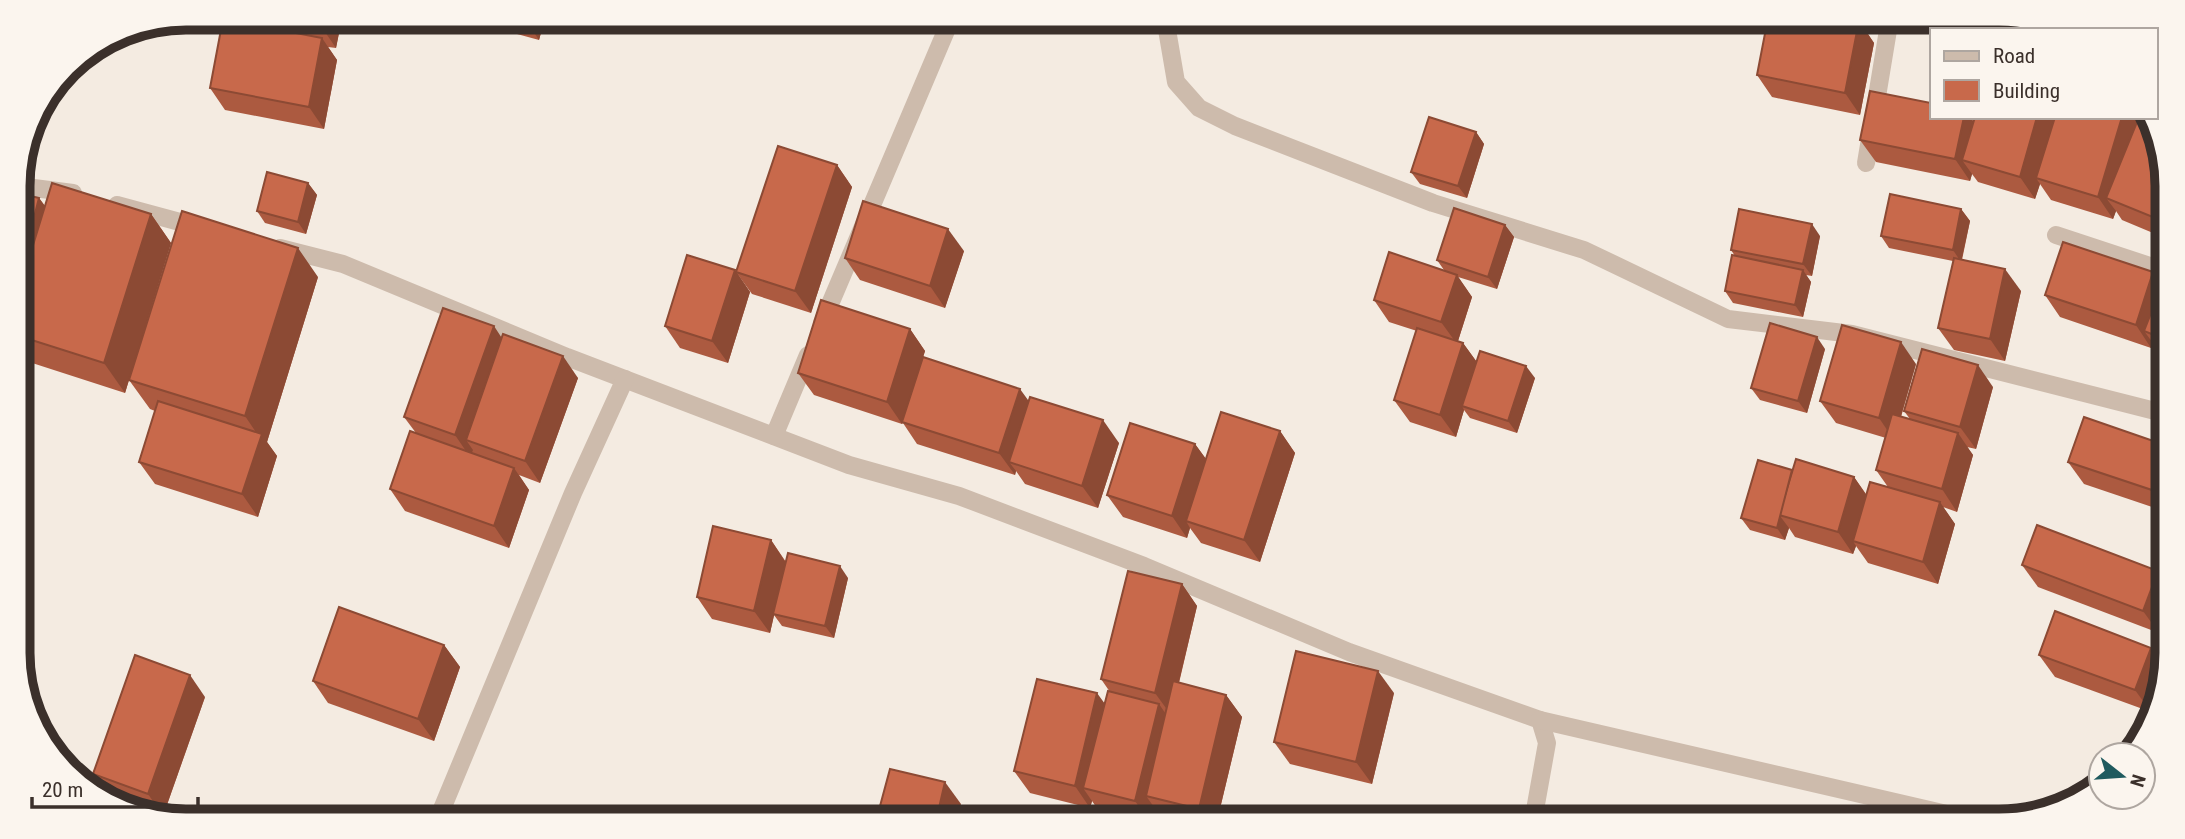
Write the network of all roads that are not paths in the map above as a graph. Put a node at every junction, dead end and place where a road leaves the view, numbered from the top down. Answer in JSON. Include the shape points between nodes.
{"nodes":[{"id":1,"x":946,"y":30,"type":"edge"},
{"id":2,"x":1167,"y":30,"type":"edge"},
{"id":3,"x":1887,"y":30,"type":"edge"},
{"id":4,"x":1866,"y":163,"type":"edge"},
{"id":5,"x":30,"y":187,"type":"edge"},
{"id":6,"x":215,"y":231,"type":"edge"},
{"id":7,"x":2056,"y":235,"type":"dead end"},
{"id":8,"x":266,"y":244,"type":"edge"},
{"id":9,"x":2155,"y":268,"type":"edge"},
{"id":10,"x":625,"y":379,"type":"junction"},
{"id":11,"x":2155,"y":411,"type":"edge"},
{"id":12,"x":774,"y":436,"type":"junction"},
{"id":13,"x":1540,"y":720,"type":"junction"},
{"id":14,"x":442,"y":809,"type":"edge"},
{"id":15,"x":1535,"y":809,"type":"edge"},
{"id":16,"x":1925,"y":809,"type":"edge"}],
"edges":[{"from":1,"to":12,"type":"street"},
{"from":2,"to":11,"type":"street","via":[[1176,82],[1199,108],[1235,127],[1433,203],[1584,250],[1728,319],[1852,334]]},
{"from":3,"to":4,"type":"street"},
{"from":5,"to":6,"type":"street","via":[[68,191]]},
{"from":7,"to":9,"type":"street"},
{"from":8,"to":10,"type":"street","via":[[342,264]]},
{"from":10,"to":12,"type":"street"},
{"from":10,"to":14,"type":"street"},
{"from":12,"to":13,"type":"street","via":[[849,465],[959,496],[1144,566],[1349,652]]},
{"from":13,"to":15,"type":"street","via":[[1548,743]]},
{"from":13,"to":16,"type":"street"}]}
